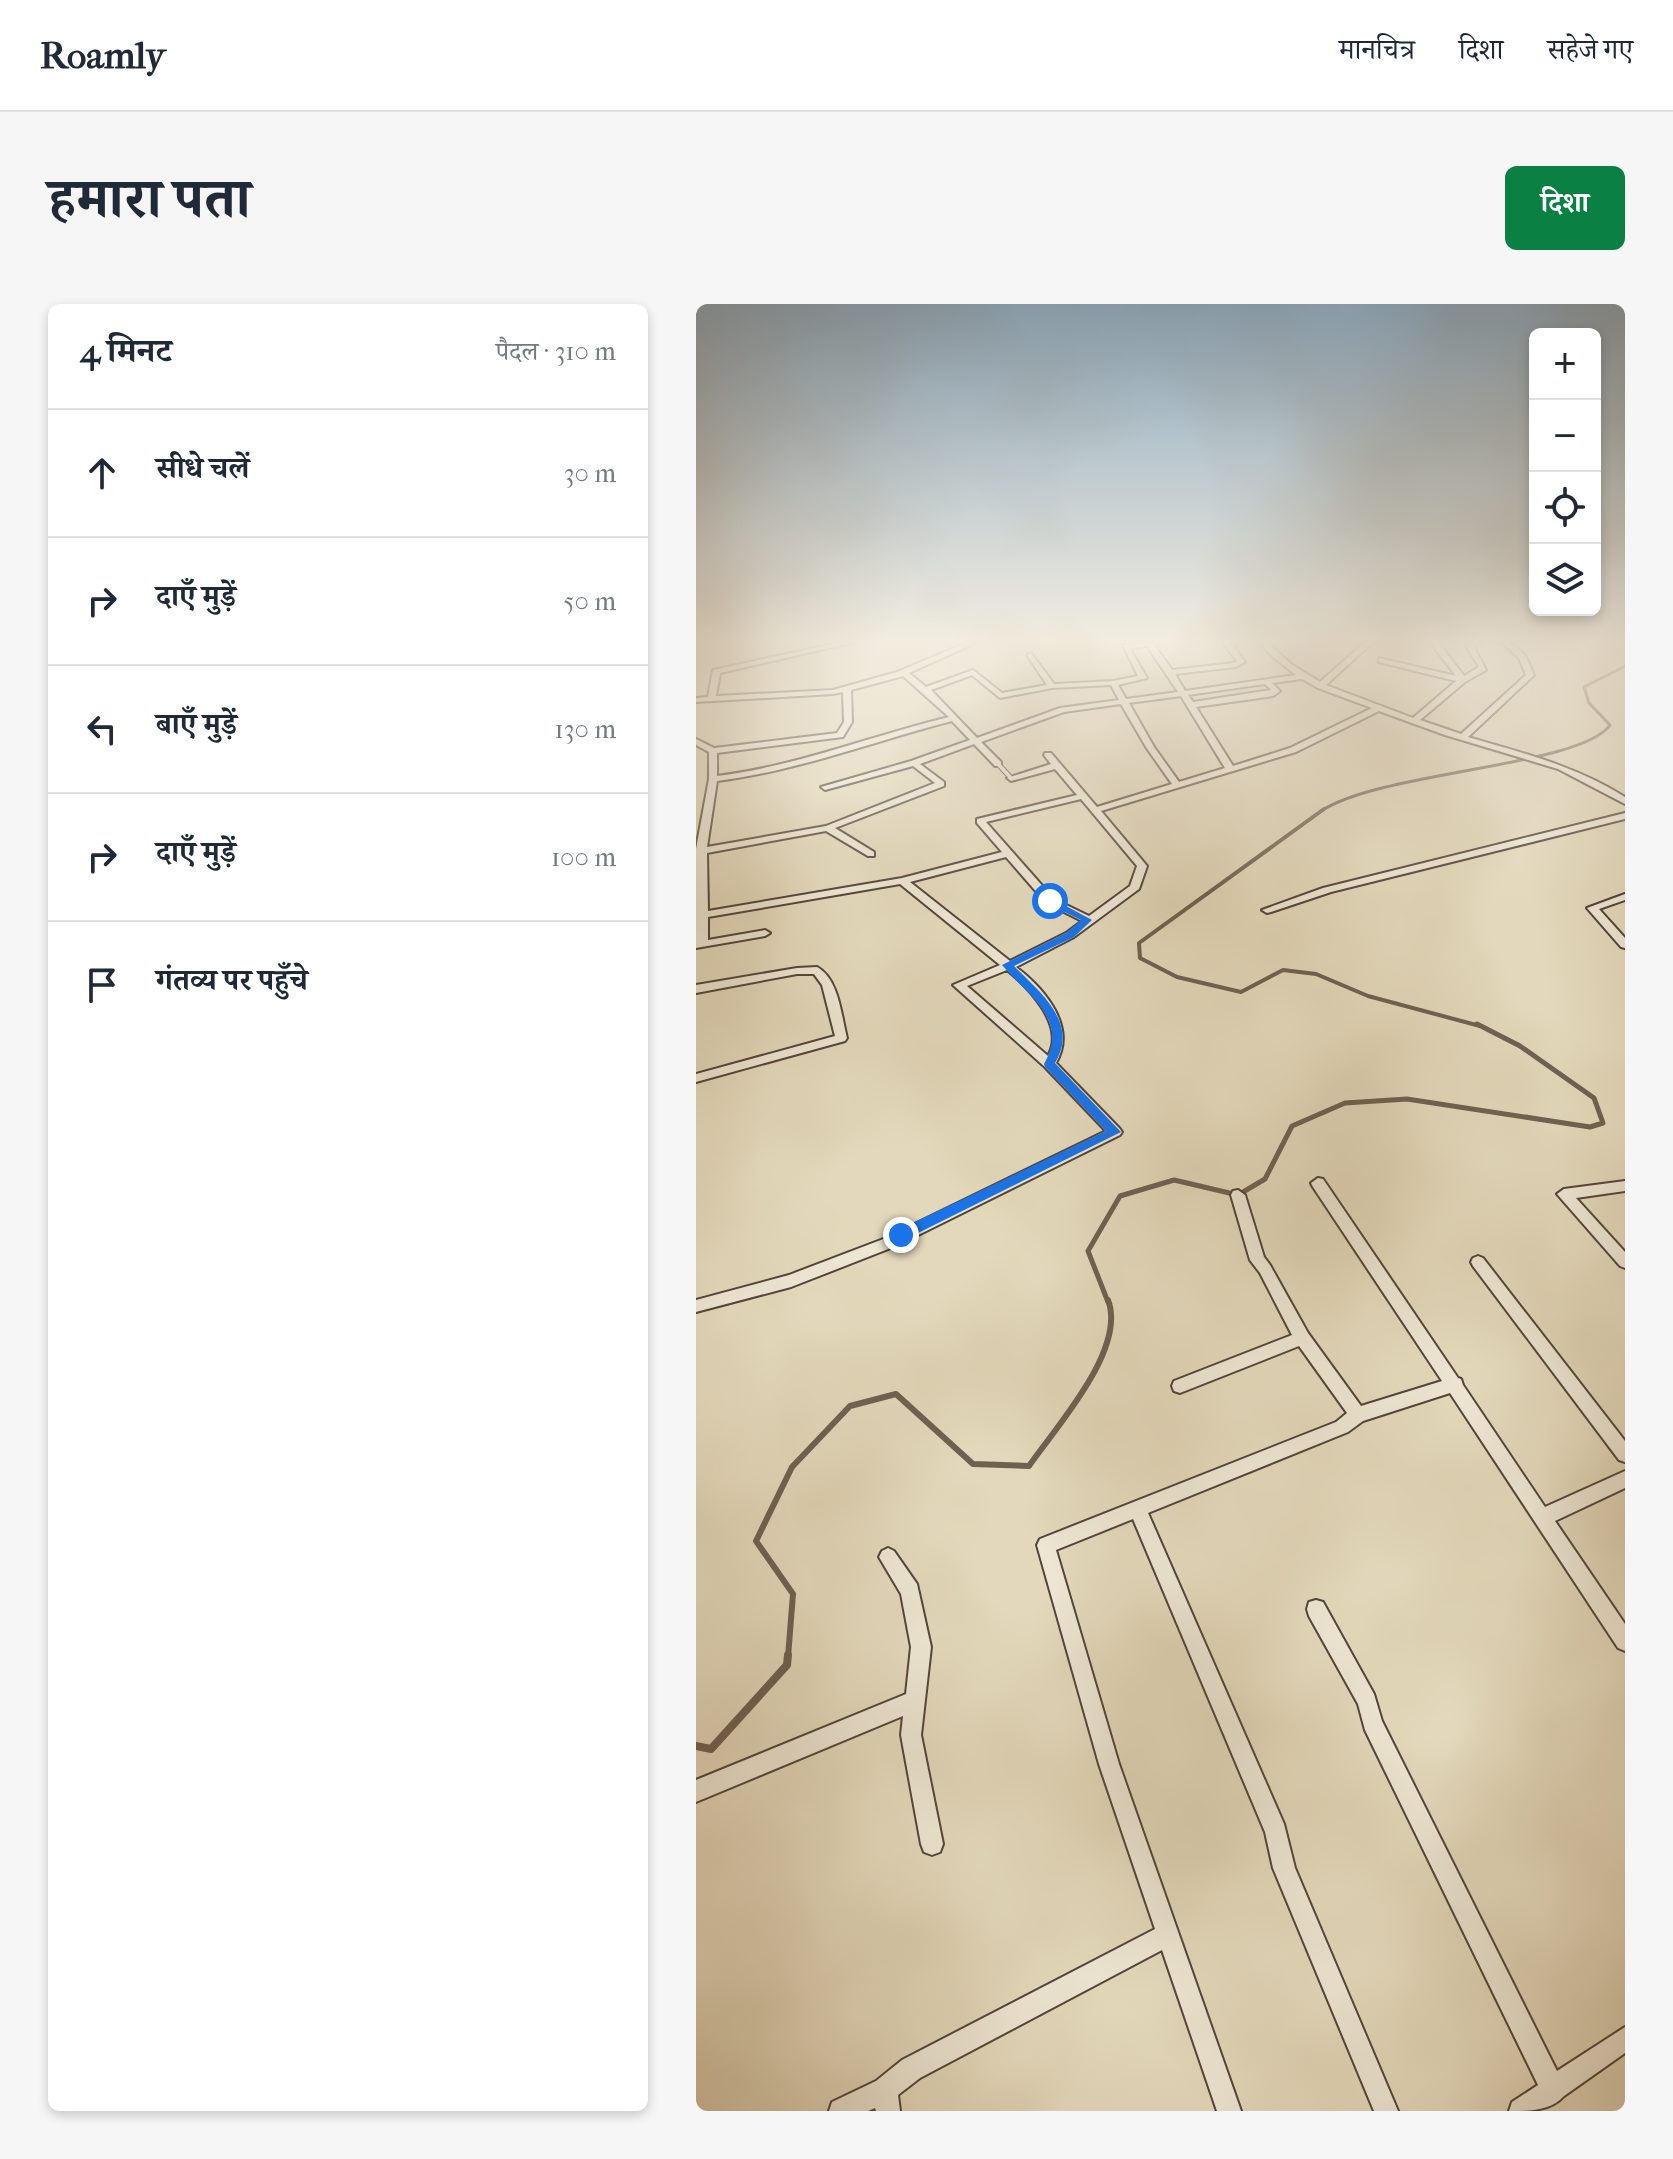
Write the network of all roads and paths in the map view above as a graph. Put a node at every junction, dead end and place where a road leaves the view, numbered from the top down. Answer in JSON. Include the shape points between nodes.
{"nodes":[{"id":1,"x":845,"y":726,"type":"edge"},
{"id":2,"x":917,"y":726,"type":"edge"},
{"id":3,"x":961,"y":726,"type":"edge"},
{"id":4,"x":1016,"y":726,"type":"edge"},
{"id":5,"x":1139,"y":726,"type":"edge"},
{"id":6,"x":1204,"y":726,"type":"edge"},
{"id":7,"x":1341,"y":726,"type":"edge"},
{"id":8,"x":1430,"y":726,"type":"edge"},
{"id":9,"x":1475,"y":726,"type":"edge"},
{"id":10,"x":840,"y":735,"type":"junction"},
{"id":11,"x":1463,"y":737,"type":"junction"},
{"id":12,"x":973,"y":741,"type":"junction"},
{"id":13,"x":696,"y":742,"type":"edge"},
{"id":14,"x":852,"y":747,"type":"junction"},
{"id":15,"x":713,"y":751,"type":"junction"},
{"id":16,"x":1048,"y":755,"type":"dead end"},
{"id":17,"x":914,"y":763,"type":"junction"},
{"id":18,"x":998,"y":764,"type":"joint"},
{"id":19,"x":1055,"y":766,"type":"junction"},
{"id":20,"x":1231,"y":770,"type":"junction"},
{"id":21,"x":1011,"y":778,"type":"joint"},
{"id":22,"x":713,"y":779,"type":"junction"},
{"id":23,"x":1178,"y":786,"type":"junction"},
{"id":24,"x":825,"y":787,"type":"dead end"},
{"id":25,"x":1080,"y":797,"type":"junction"},
{"id":26,"x":1625,"y":801,"type":"edge"},
{"id":27,"x":1096,"y":810,"type":"junction"},
{"id":28,"x":1625,"y":816,"type":"edge"},
{"id":29,"x":828,"y":828,"type":"junction"},
{"id":30,"x":699,"y":851,"type":"edge"},
{"id":31,"x":871,"y":854,"type":"dead end"},
{"id":32,"x":1006,"y":854,"type":"junction"},
{"id":33,"x":902,"y":881,"type":"junction"},
{"id":34,"x":1625,"y":897,"type":"edge"},
{"id":35,"x":1267,"y":910,"type":"dead end"},
{"id":36,"x":702,"y":915,"type":"junction"},
{"id":37,"x":1088,"y":920,"type":"junction"},
{"id":38,"x":765,"y":933,"type":"dead end"},
{"id":39,"x":700,"y":944,"type":"edge"},
{"id":40,"x":1625,"y":945,"type":"edge"},
{"id":41,"x":1007,"y":965,"type":"junction"},
{"id":42,"x":696,"y":989,"type":"edge"},
{"id":43,"x":1049,"y":1064,"type":"junction"},
{"id":44,"x":696,"y":1078,"type":"edge"},
{"id":45,"x":1318,"y":1183,"type":"dead end"},
{"id":46,"x":1625,"y":1186,"type":"edge"},
{"id":47,"x":1238,"y":1195,"type":"dead end"},
{"id":48,"x":1478,"y":1262,"type":"dead end"},
{"id":49,"x":1625,"y":1262,"type":"edge"},
{"id":50,"x":696,"y":1306,"type":"edge"},
{"id":51,"x":1302,"y":1338,"type":"junction"},
{"id":52,"x":1455,"y":1384,"type":"junction"},
{"id":53,"x":1180,"y":1386,"type":"dead end"},
{"id":54,"x":1358,"y":1415,"type":"junction"},
{"id":55,"x":1625,"y":1454,"type":"edge"},
{"id":56,"x":1625,"y":1479,"type":"edge"},
{"id":57,"x":1137,"y":1508,"type":"junction"},
{"id":58,"x":1543,"y":1517,"type":"junction"},
{"id":59,"x":888,"y":1557,"type":"dead end"},
{"id":60,"x":1316,"y":1609,"type":"dead end"},
{"id":61,"x":1625,"y":1641,"type":"edge"},
{"id":62,"x":914,"y":1701,"type":"junction"},
{"id":63,"x":696,"y":1791,"type":"edge"},
{"id":64,"x":932,"y":1844,"type":"dead end"},
{"id":65,"x":1169,"y":1934,"type":"junction"},
{"id":66,"x":1625,"y":2039,"type":"edge"},
{"id":67,"x":1554,"y":2091,"type":"junction"},
{"id":68,"x":886,"y":2100,"type":"edge"},
{"id":69,"x":841,"y":2111,"type":"edge"},
{"id":70,"x":1229,"y":2111,"type":"edge"},
{"id":71,"x":1386,"y":2111,"type":"edge"},
{"id":72,"x":1521,"y":2111,"type":"edge"}],
"edges":[{"from":1,"to":10,"type":"street"},
{"from":2,"to":14,"type":"street"},
{"from":3,"to":12,"type":"street"},
{"from":4,"to":12,"type":"street"},
{"from":5,"to":23,"type":"street"},
{"from":6,"to":20,"type":"street"},
{"from":7,"to":20,"type":"street","via":[[1293,750]]},
{"from":8,"to":11,"type":"street"},
{"from":9,"to":11,"type":"street"},
{"from":10,"to":14,"type":"street"},
{"from":10,"to":15,"type":"street"},
{"from":11,"to":26,"type":"street","via":[[1582,774]]},
{"from":12,"to":17,"type":"street"},
{"from":12,"to":18,"type":"street"},
{"from":13,"to":15,"type":"street"},
{"from":14,"to":22,"type":"street","via":[[803,763]]},
{"from":15,"to":22,"type":"street"},
{"from":16,"to":19,"type":"street"},
{"from":17,"to":24,"type":"street"},
{"from":17,"to":29,"type":"street","via":[[941,784]]},
{"from":18,"to":21,"type":"lane"},
{"from":19,"to":21,"type":"street"},
{"from":19,"to":25,"type":"street"},
{"from":20,"to":23,"type":"street"},
{"from":22,"to":30,"type":"street"},
{"from":23,"to":27,"type":"street"},
{"from":25,"to":27,"type":"street"},
{"from":25,"to":32,"type":"street","via":[[980,821]]},
{"from":27,"to":37,"type":"street","via":[[1142,866],[1135,887]]},
{"from":28,"to":35,"type":"street","via":[[1327,890]]},
{"from":29,"to":30,"type":"street"},
{"from":29,"to":31,"type":"street"},
{"from":30,"to":36,"type":"street"},
{"from":32,"to":33,"type":"street"},
{"from":32,"to":37,"type":"street","via":[[1050,901]]},
{"from":33,"to":36,"type":"street"},
{"from":33,"to":41,"type":"street"},
{"from":34,"to":40,"type":"street","via":[[1592,908]]},
{"from":36,"to":39,"type":"street"},
{"from":37,"to":41,"type":"street","via":[[1070,935]]},
{"from":38,"to":39,"type":"street"},
{"from":41,"to":43,"type":"street","via":[[1048,1007],[1058,1032],[1057,1051]]},
{"from":41,"to":43,"type":"street","via":[[959,985]]},
{"from":42,"to":44,"type":"street","via":[[817,970],[828,985],[841,1038]]},
{"from":43,"to":50,"type":"street","via":[[1115,1132],[891,1242],[791,1281]]},
{"from":45,"to":52,"type":"street"},
{"from":46,"to":49,"type":"street","via":[[1564,1194]]},
{"from":47,"to":51,"type":"street","via":[[1257,1260]]},
{"from":48,"to":55,"type":"street"},
{"from":51,"to":53,"type":"street"},
{"from":51,"to":54,"type":"street"},
{"from":52,"to":54,"type":"street"},
{"from":52,"to":58,"type":"street"},
{"from":54,"to":57,"type":"street","via":[[1342,1427]]},
{"from":56,"to":58,"type":"street"},
{"from":57,"to":65,"type":"street","via":[[1046,1545],[1109,1764]]},
{"from":57,"to":71,"type":"street","via":[[1276,1832],[1284,1868]]},
{"from":58,"to":61,"type":"street"},
{"from":59,"to":62,"type":"street","via":[[910,1591],[921,1647]]},
{"from":60,"to":67,"type":"street","via":[[1367,1701],[1372,1723]]},
{"from":62,"to":63,"type":"street"},
{"from":62,"to":64,"type":"street","via":[[911,1735]]},
{"from":65,"to":68,"type":"street","via":[[911,2069]]},
{"from":65,"to":70,"type":"street"},
{"from":66,"to":67,"type":"street"},
{"from":67,"to":72,"type":"street"},
{"from":68,"to":69,"type":"street"}]}
